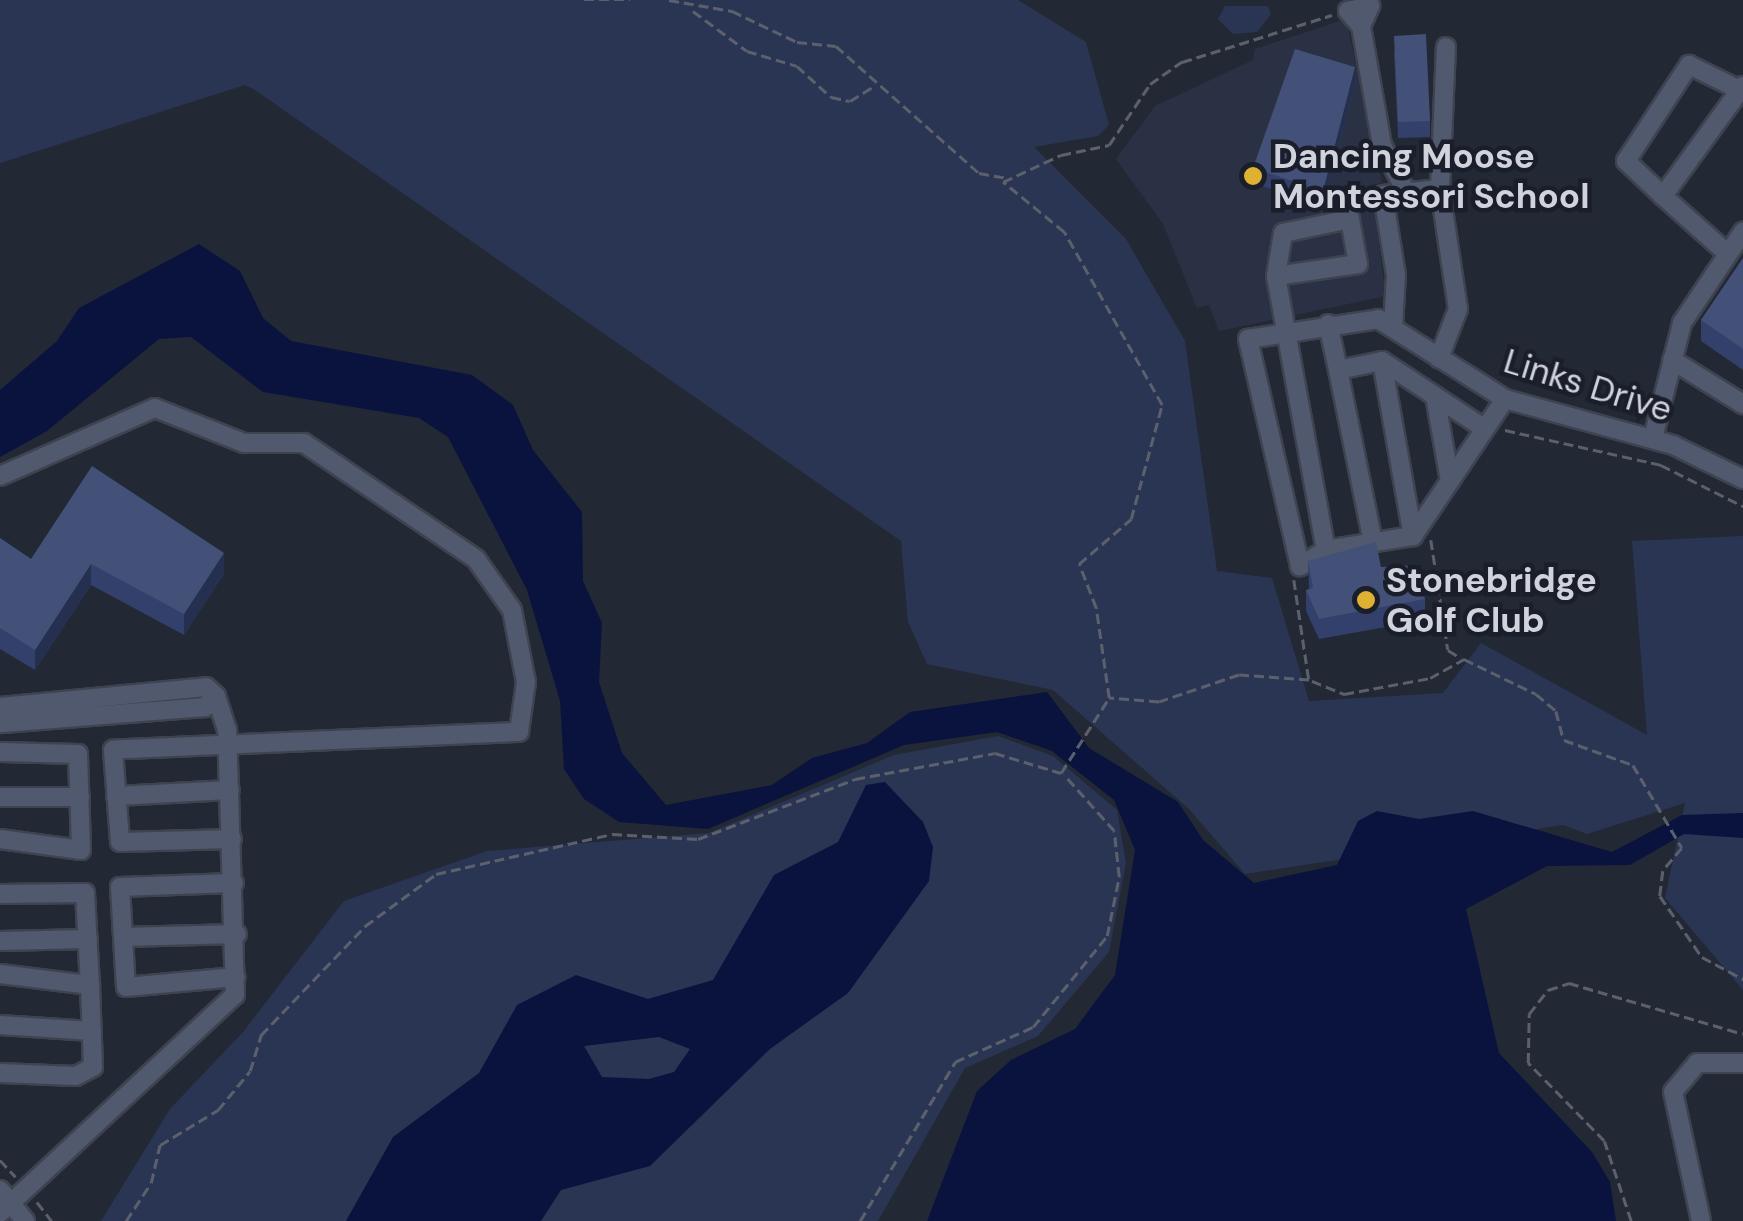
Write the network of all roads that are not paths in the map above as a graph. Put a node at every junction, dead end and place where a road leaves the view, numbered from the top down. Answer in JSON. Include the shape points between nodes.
{"nodes":[{"id":1,"x":1370,"y":6,"type":"dead end"},
{"id":2,"x":1446,"y":47,"type":"dead end"},
{"id":3,"x":1738,"y":86,"type":"edge"},
{"id":4,"x":1440,"y":189,"type":"junction"},
{"id":5,"x":1406,"y":192,"type":"junction"},
{"id":6,"x":1663,"y":196,"type":"junction"},
{"id":7,"x":1743,"y":232,"type":"edge"},
{"id":8,"x":1728,"y":254,"type":"junction"},
{"id":9,"x":1276,"y":276,"type":"junction"},
{"id":10,"x":1328,"y":324,"type":"junction"},
{"id":11,"x":1392,"y":327,"type":"junction"},
{"id":12,"x":1289,"y":332,"type":"junction"},
{"id":13,"x":1439,"y":358,"type":"junction"},
{"id":14,"x":1672,"y":360,"type":"junction"},
{"id":15,"x":1382,"y":361,"type":"junction"},
{"id":16,"x":1338,"y":370,"type":"junction"},
{"id":17,"x":1435,"y":396,"type":"junction"},
{"id":18,"x":1505,"y":400,"type":"junction"},
{"id":19,"x":1743,"y":404,"type":"edge"},
{"id":20,"x":1490,"y":436,"type":"junction"},
{"id":21,"x":1652,"y":438,"type":"junction"},
{"id":22,"x":0,"y":476,"type":"edge"},
{"id":23,"x":1743,"y":479,"type":"edge"},
{"id":24,"x":1450,"y":481,"type":"junction"},
{"id":25,"x":1413,"y":536,"type":"junction"},
{"id":26,"x":1373,"y":542,"type":"junction"},
{"id":27,"x":1326,"y":550,"type":"junction"},
{"id":28,"x":216,"y":696,"type":"junction"},
{"id":29,"x":0,"y":707,"type":"edge"},
{"id":30,"x":0,"y":722,"type":"edge"},
{"id":31,"x":228,"y":747,"type":"junction"},
{"id":32,"x":0,"y":752,"type":"edge"},
{"id":33,"x":230,"y":790,"type":"junction"},
{"id":34,"x":80,"y":796,"type":"junction"},
{"id":35,"x":116,"y":796,"type":"junction"},
{"id":36,"x":0,"y":797,"type":"edge"},
{"id":37,"x":0,"y":839,"type":"edge"},
{"id":38,"x":232,"y":839,"type":"junction"},
{"id":39,"x":234,"y":883,"type":"junction"},
{"id":40,"x":0,"y":894,"type":"edge"},
{"id":41,"x":236,"y":934,"type":"junction"},
{"id":42,"x":123,"y":937,"type":"junction"},
{"id":43,"x":0,"y":940,"type":"edge"},
{"id":44,"x":88,"y":940,"type":"junction"},
{"id":45,"x":0,"y":974,"type":"edge"},
{"id":46,"x":236,"y":977,"type":"junction"},
{"id":47,"x":90,"y":985,"type":"junction"},
{"id":48,"x":0,"y":1025,"type":"edge"},
{"id":49,"x":92,"y":1031,"type":"junction"},
{"id":50,"x":1743,"y":1063,"type":"edge"},
{"id":51,"x":0,"y":1074,"type":"edge"},
{"id":52,"x":3,"y":1202,"type":"edge"},
{"id":53,"x":26,"y":1221,"type":"edge"},
{"id":54,"x":1701,"y":1221,"type":"edge"}],
"edges":[{"from":1,"to":5,"type":"street","via":[[1354,19],[1384,158]]},
{"from":2,"to":4,"type":"street"},
{"from":3,"to":6,"type":"street"},
{"from":3,"to":6,"type":"street","via":[[1689,65],[1626,161]]},
{"from":4,"to":5,"type":"street"},
{"from":4,"to":13,"type":"street","via":[[1458,309]]},
{"from":5,"to":11,"type":"street","via":[[1383,194],[1396,275]]},
{"from":6,"to":8,"type":"street"},
{"from":7,"to":8,"type":"street"},
{"from":8,"to":14,"type":"street","via":[[1682,324]]},
{"from":9,"to":9,"type":"street","via":[[1358,264],[1350,219],[1283,233]]},
{"from":9,"to":12,"type":"street"},
{"from":10,"to":11,"type":"street","name":"Links Drive","via":[[1370,318]]},
{"from":10,"to":12,"type":"street","name":"Links Drive"},
{"from":10,"to":16,"type":"street"},
{"from":11,"to":13,"type":"street","name":"Links Drive"},
{"from":12,"to":27,"type":"street"},
{"from":12,"to":27,"type":"street","name":"Links Drive","via":[[1248,339],[1300,566]]},
{"from":13,"to":18,"type":"street","name":"Links Drive"},
{"from":14,"to":19,"type":"street"},
{"from":14,"to":21,"type":"street"},
{"from":15,"to":16,"type":"street"},
{"from":15,"to":17,"type":"street"},
{"from":15,"to":25,"type":"street"},
{"from":16,"to":26,"type":"street"},
{"from":17,"to":20,"type":"street"},
{"from":17,"to":24,"type":"street"},
{"from":18,"to":20,"type":"street"},
{"from":18,"to":21,"type":"street","name":"Links Drive"},
{"from":20,"to":24,"type":"street"},
{"from":21,"to":23,"type":"street","name":"Links Drive"},
{"from":22,"to":31,"type":"street","via":[[155,408],[244,443],[304,442],[476,559],[512,610],[526,682],[520,732]]},
{"from":24,"to":25,"type":"street"},
{"from":25,"to":26,"type":"street"},
{"from":26,"to":27,"type":"street"},
{"from":28,"to":29,"type":"street","via":[[206,687]]},
{"from":28,"to":30,"type":"street","via":[[204,708]]},
{"from":28,"to":31,"type":"street"},
{"from":31,"to":33,"type":"street"},
{"from":31,"to":35,"type":"street","via":[[113,750]]},
{"from":32,"to":34,"type":"street","via":[[78,754]]},
{"from":33,"to":35,"type":"street"},
{"from":33,"to":38,"type":"street"},
{"from":34,"to":36,"type":"street"},
{"from":34,"to":37,"type":"street","via":[[82,850]]},
{"from":35,"to":38,"type":"street","via":[[120,842]]},
{"from":38,"to":39,"type":"street"},
{"from":39,"to":41,"type":"street"},
{"from":39,"to":42,"type":"street","via":[[120,886]]},
{"from":40,"to":44,"type":"street","via":[[86,892]]},
{"from":41,"to":42,"type":"street"},
{"from":41,"to":46,"type":"street"},
{"from":42,"to":46,"type":"street","via":[[126,987]]},
{"from":43,"to":44,"type":"street"},
{"from":44,"to":47,"type":"street"},
{"from":45,"to":47,"type":"street"},
{"from":46,"to":52,"type":"street","via":[[235,995],[185,1047]]},
{"from":47,"to":49,"type":"street"},
{"from":48,"to":49,"type":"street"},
{"from":49,"to":51,"type":"street","via":[[94,1068],[76,1076]]},
{"from":50,"to":54,"type":"street","via":[[1697,1063],[1673,1092]]},
{"from":52,"to":53,"type":"street"}]}
